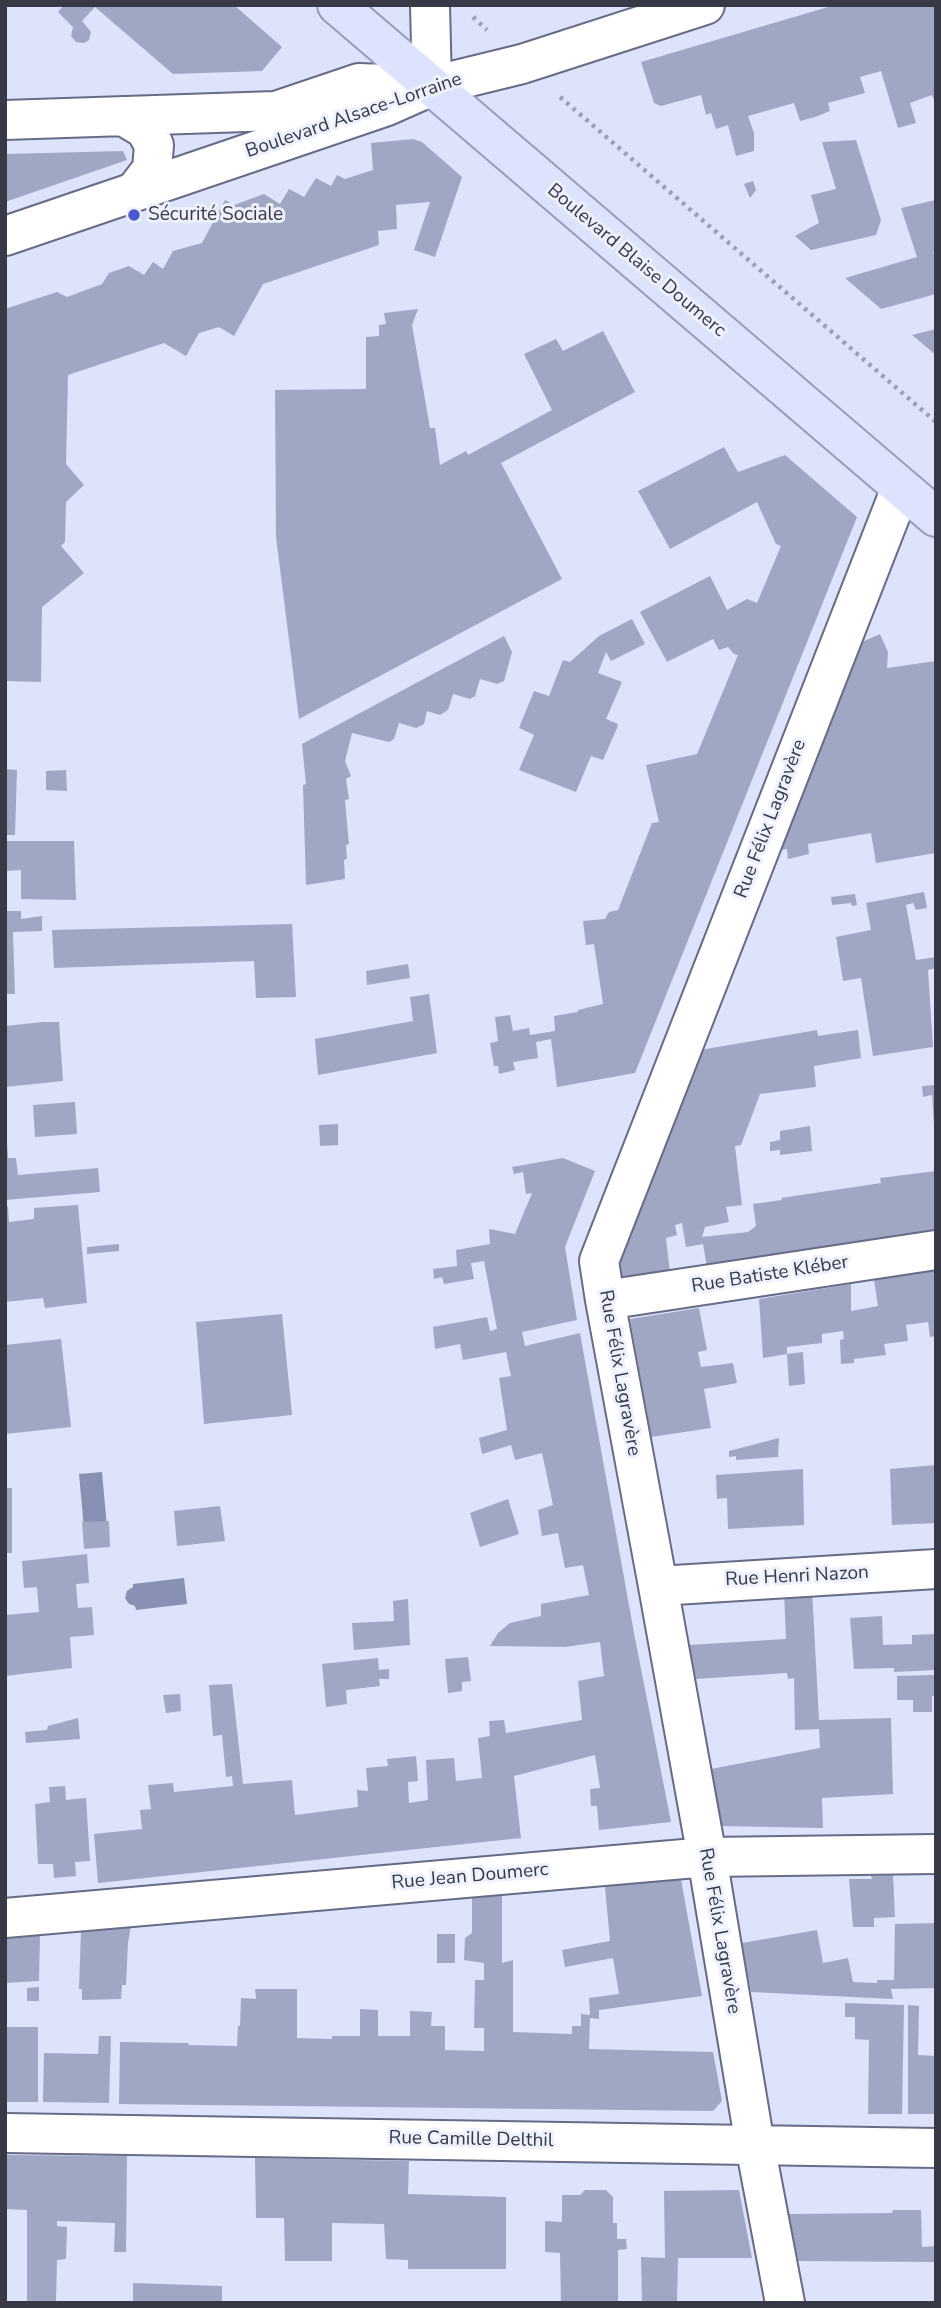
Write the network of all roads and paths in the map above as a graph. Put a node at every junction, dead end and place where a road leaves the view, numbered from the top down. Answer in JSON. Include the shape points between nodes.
{"nodes":[{"id":1,"x":430,"y":5,"type":"edge"},
{"id":2,"x":705,"y":5,"type":"edge"},
{"id":3,"x":349,"y":16,"type":"edge"},
{"id":4,"x":522,"y":64,"type":"junction"},
{"id":5,"x":359,"y":83,"type":"junction"},
{"id":6,"x":432,"y":86,"type":"junction"},
{"id":7,"x":123,"y":116,"type":"junction"},
{"id":8,"x":5,"y":120,"type":"edge"},
{"id":9,"x":135,"y":191,"type":"junction"},
{"id":10,"x":5,"y":236,"type":"edge"},
{"id":11,"x":936,"y":422,"type":"edge"},
{"id":12,"x":901,"y":488,"type":"junction"},
{"id":13,"x":936,"y":517,"type":"edge"},
{"id":14,"x":936,"y":1250,"type":"edge"},
{"id":15,"x":604,"y":1300,"type":"junction"},
{"id":16,"x":936,"y":1569,"type":"edge"},
{"id":17,"x":658,"y":1586,"type":"junction"},
{"id":18,"x":936,"y":1854,"type":"edge"},
{"id":19,"x":706,"y":1857,"type":"junction"},
{"id":20,"x":5,"y":1918,"type":"edge"},
{"id":21,"x":5,"y":2133,"type":"edge"},
{"id":22,"x":755,"y":2145,"type":"junction"},
{"id":23,"x":936,"y":2148,"type":"edge"},
{"id":24,"x":785,"y":2303,"type":"edge"}],
"edges":[{"from":1,"to":6,"type":"street"},
{"from":2,"to":4,"type":"street","name":"Boulevard Alsace-Lorraine"},
{"from":3,"to":5,"type":"street"},
{"from":3,"to":6,"type":"main road","name":"Boulevard Blaise Doumerc"},
{"from":4,"to":6,"type":"street","name":"Boulevard Alsace-Lorraine"},
{"from":4,"to":11,"type":"path"},
{"from":5,"to":6,"type":"street"},
{"from":5,"to":7,"type":"street","via":[[276,111]]},
{"from":6,"to":9,"type":"street","name":"Boulevard Alsace-Lorraine","via":[[387,106]]},
{"from":6,"to":12,"type":"main road","name":"Boulevard Blaise Doumerc"},
{"from":7,"to":8,"type":"street"},
{"from":7,"to":9,"type":"street","via":[[145,129],[154,145],[152,169]]},
{"from":9,"to":10,"type":"street","name":"Boulevard Alsace-Lorraine"},
{"from":12,"to":13,"type":"main road","name":"Boulevard Blaise Doumerc"},
{"from":12,"to":15,"type":"street","name":"Rue Félix Lagravère","via":[[599,1261]]},
{"from":14,"to":15,"type":"street","name":"Rue Batiste Kléber"},
{"from":15,"to":17,"type":"street","name":"Rue Félix Lagravère"},
{"from":16,"to":17,"type":"street","name":"Rue Henri Nazon"},
{"from":17,"to":19,"type":"street","name":"Rue Félix Lagravère"},
{"from":18,"to":19,"type":"street","name":"Rue Jean Doumerc"},
{"from":19,"to":20,"type":"street","name":"Rue Jean Doumerc"},
{"from":19,"to":22,"type":"street","name":"Rue Félix Lagravère"},
{"from":21,"to":22,"type":"street","name":"Rue Camille Delthil"},
{"from":22,"to":23,"type":"street","name":"Rue Camille Delthil"},
{"from":22,"to":24,"type":"street","name":"Rue Félix Lagravère"}]}
